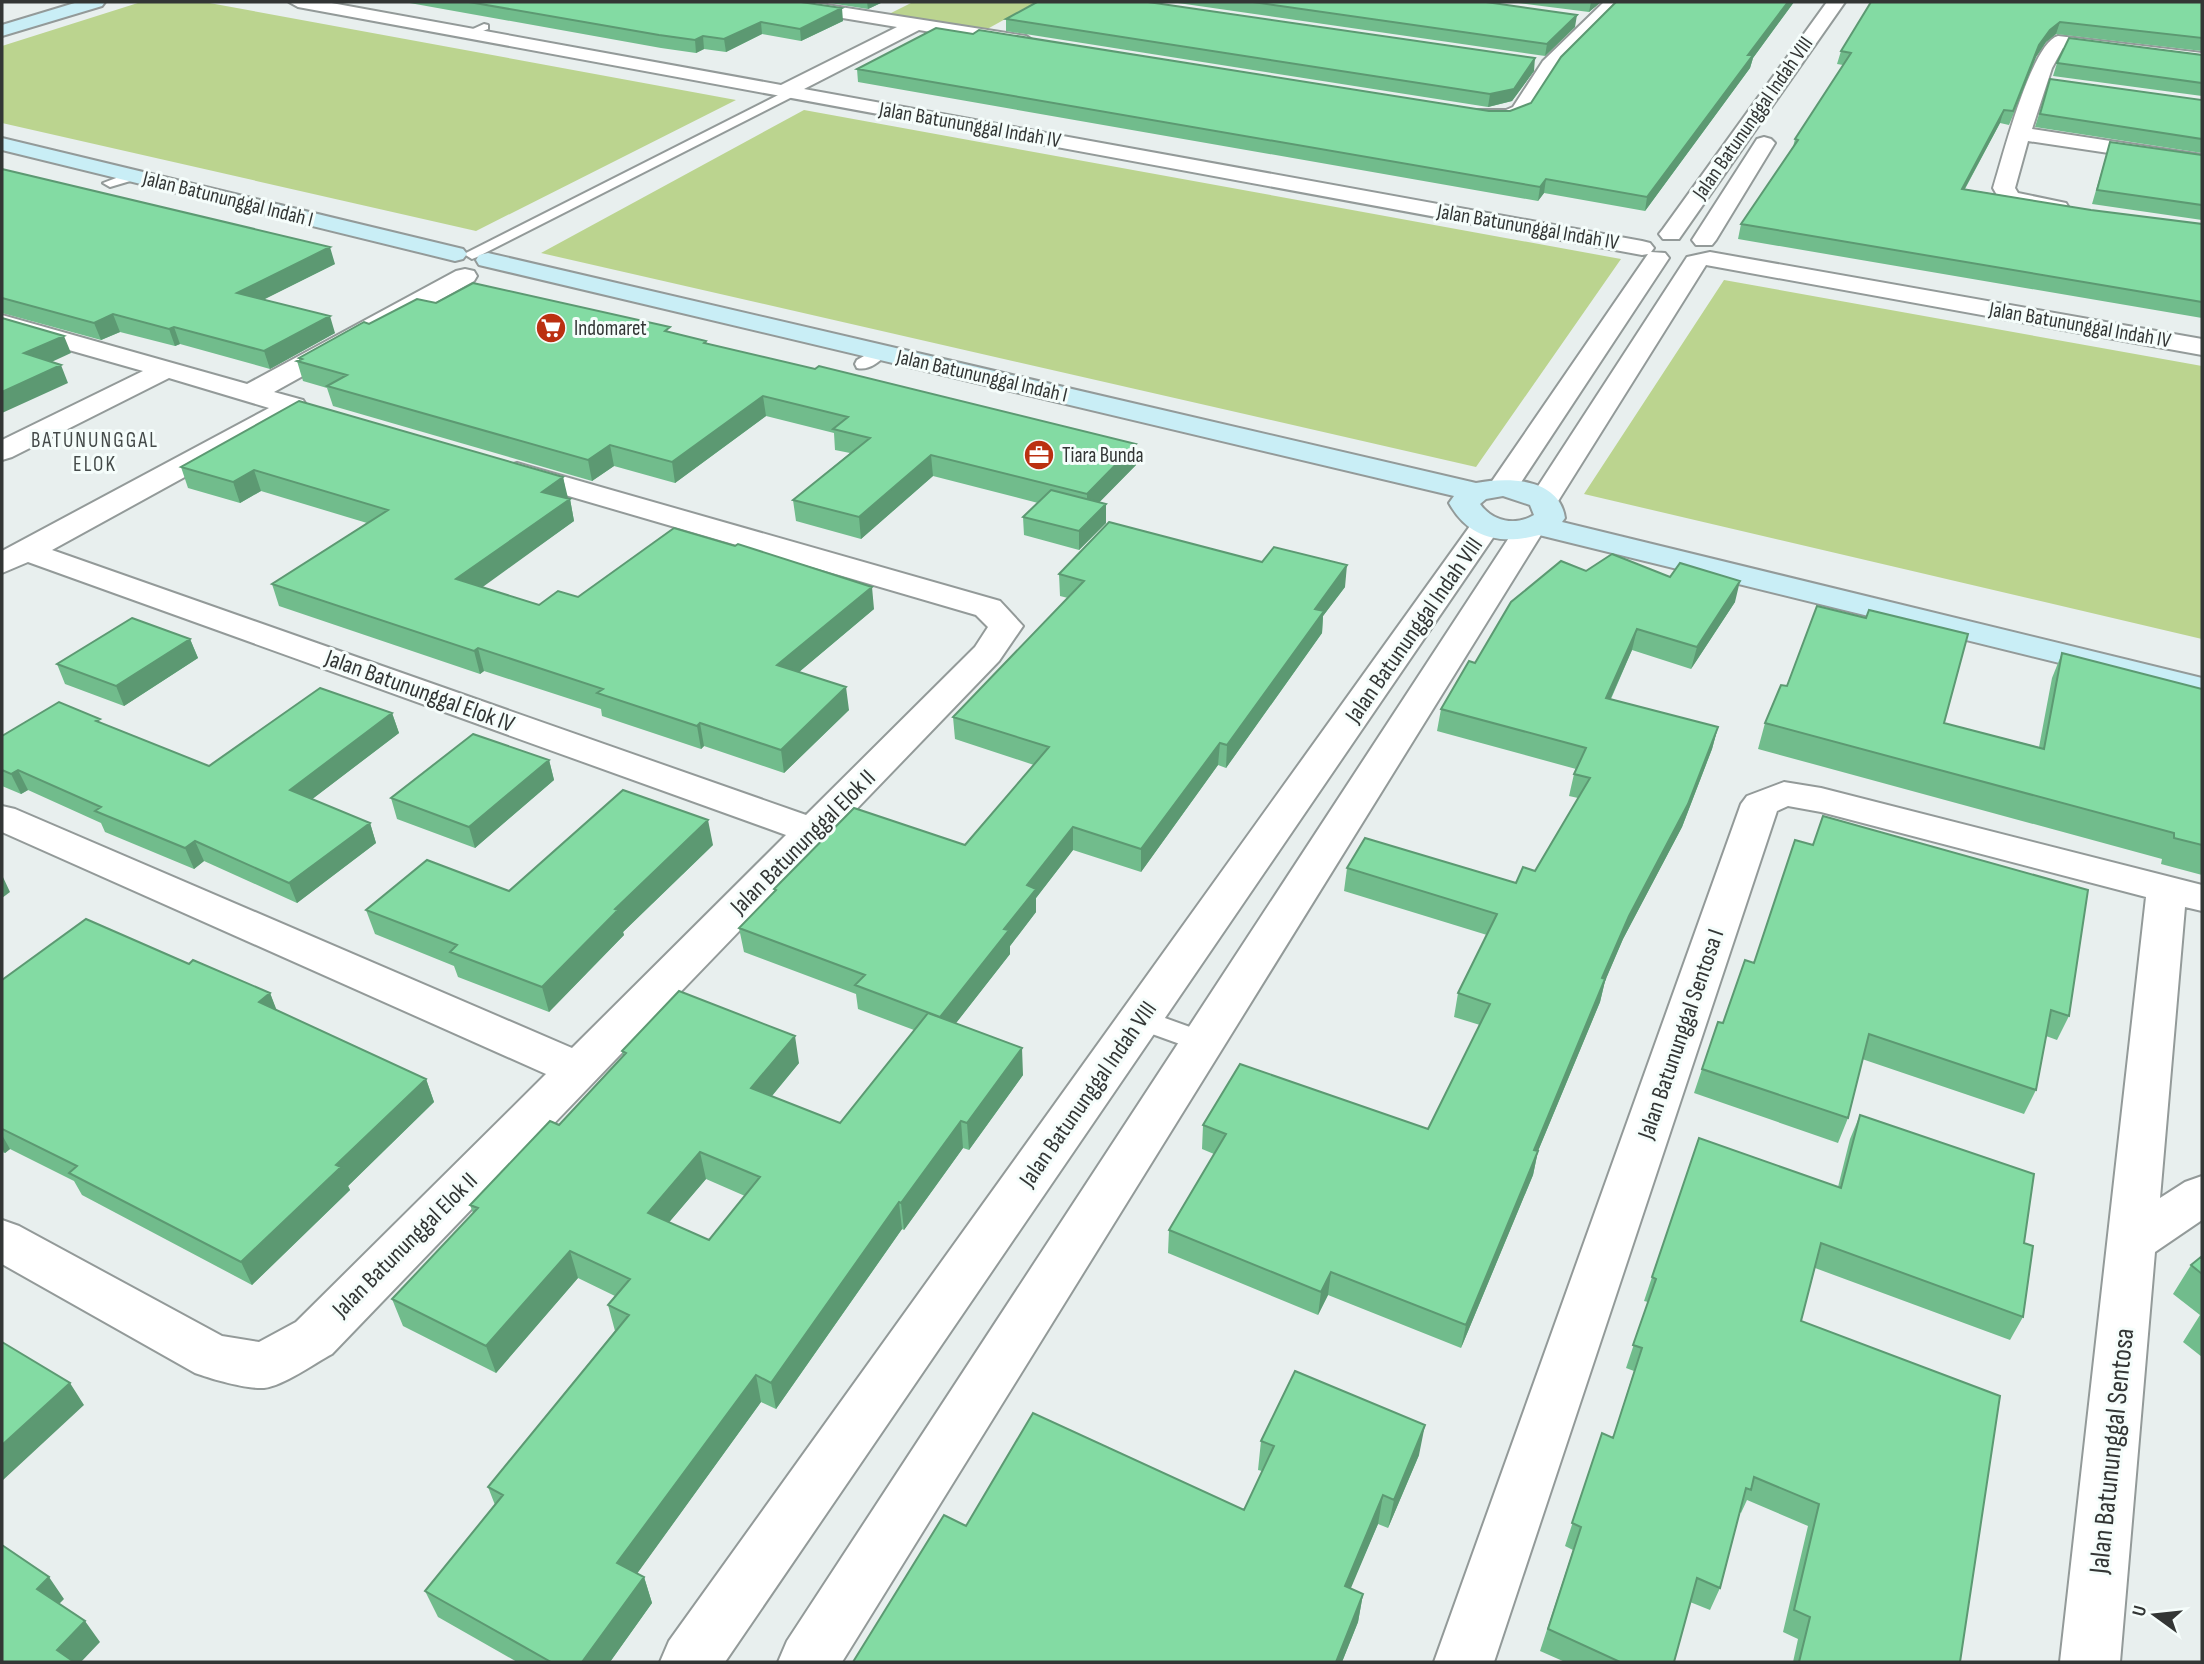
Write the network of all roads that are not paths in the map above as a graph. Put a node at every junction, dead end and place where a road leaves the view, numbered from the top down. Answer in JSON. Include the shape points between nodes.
{"nodes":[{"id":1,"x":63,"y":2,"type":"edge"},
{"id":2,"x":96,"y":2,"type":"edge"},
{"id":3,"x":298,"y":2,"type":"edge"},
{"id":4,"x":340,"y":2,"type":"edge"},
{"id":5,"x":776,"y":2,"type":"edge"},
{"id":6,"x":911,"y":2,"type":"edge"},
{"id":7,"x":1614,"y":2,"type":"edge"},
{"id":8,"x":1836,"y":2,"type":"edge"},
{"id":9,"x":1859,"y":2,"type":"edge"},
{"id":10,"x":1566,"y":17,"type":"edge"},
{"id":11,"x":878,"y":18,"type":"junction"},
{"id":12,"x":2,"y":20,"type":"edge"},
{"id":13,"x":1594,"y":20,"type":"junction"},
{"id":14,"x":1005,"y":21,"type":"edge"},
{"id":15,"x":926,"y":26,"type":"junction"},
{"id":16,"x":477,"y":30,"type":"junction"},
{"id":17,"x":2,"y":31,"type":"edge"},
{"id":18,"x":981,"y":34,"type":"junction"},
{"id":19,"x":1050,"y":45,"type":"edge"},
{"id":20,"x":2202,"y":59,"type":"edge"},
{"id":21,"x":1785,"y":72,"type":"junction"},
{"id":22,"x":1808,"y":75,"type":"junction"},
{"id":23,"x":800,"y":89,"type":"junction"},
{"id":24,"x":1793,"y":98,"type":"dead end"},
{"id":25,"x":1461,"y":111,"type":"edge"},
{"id":26,"x":1778,"y":122,"type":"dead end"},
{"id":27,"x":2022,"y":134,"type":"junction"},
{"id":28,"x":2,"y":144,"type":"edge"},
{"id":29,"x":2,"y":157,"type":"edge"},
{"id":30,"x":2202,"y":161,"type":"edge"},
{"id":31,"x":132,"y":176,"type":"junction"},
{"id":32,"x":110,"y":183,"type":"junction"},
{"id":33,"x":2079,"y":211,"type":"edge"},
{"id":34,"x":1656,"y":244,"type":"junction"},
{"id":35,"x":1706,"y":253,"type":"junction"},
{"id":36,"x":460,"y":264,"type":"junction"},
{"id":37,"x":2,"y":323,"type":"edge"},
{"id":38,"x":2202,"y":334,"type":"edge"},
{"id":39,"x":2202,"y":347,"type":"edge"},
{"id":40,"x":167,"y":369,"type":"junction"},
{"id":41,"x":216,"y":384,"type":"junction"},
{"id":42,"x":249,"y":394,"type":"junction"},
{"id":43,"x":293,"y":406,"type":"junction"},
{"id":44,"x":333,"y":418,"type":"edge"},
{"id":45,"x":2,"y":451,"type":"edge"},
{"id":46,"x":481,"y":461,"type":"edge"},
{"id":47,"x":1512,"y":509,"type":"junction"},
{"id":48,"x":14,"y":558,"type":"edge"},
{"id":49,"x":2202,"y":661,"type":"edge"},
{"id":50,"x":2202,"y":688,"type":"edge"},
{"id":51,"x":2,"y":818,"type":"edge"},
{"id":52,"x":814,"y":831,"type":"junction"},
{"id":53,"x":2185,"y":893,"type":"edge"},
{"id":54,"x":1140,"y":1019,"type":"junction"},
{"id":55,"x":1202,"y":1042,"type":"junction"},
{"id":56,"x":578,"y":1069,"type":"junction"},
{"id":57,"x":2202,"y":1195,"type":"edge"},
{"id":58,"x":2,"y":1240,"type":"edge"},
{"id":59,"x":2134,"y":1241,"type":"junction"},
{"id":60,"x":690,"y":1662,"type":"edge"},
{"id":61,"x":808,"y":1662,"type":"edge"},
{"id":62,"x":1464,"y":1662,"type":"edge"},
{"id":63,"x":2090,"y":1662,"type":"edge"}],
"edges":[{"from":1,"to":12,"type":"street"},
{"from":2,"to":17,"type":"street"},
{"from":3,"to":16,"type":"street","name":"Jalan Batununggal Indah IV"},
{"from":4,"to":16,"type":"street","name":"Jalan Batununggal Indah IV"},
{"from":5,"to":11,"type":"street"},
{"from":6,"to":11,"type":"street"},
{"from":7,"to":13,"type":"street"},
{"from":8,"to":21,"type":"street","name":"Jalan Batununggal Indah VIII"},
{"from":9,"to":22,"type":"street","name":"Jalan Batununggal Indah VIII"},
{"from":10,"to":13,"type":"street"},
{"from":11,"to":15,"type":"street"},
{"from":13,"to":25,"type":"street","via":[[1543,64],[1520,111],[1508,116]]},
{"from":14,"to":18,"type":"street"},
{"from":15,"to":18,"type":"street"},
{"from":15,"to":23,"type":"street"},
{"from":16,"to":23,"type":"street","name":"Jalan Batununggal Indah IV"},
{"from":18,"to":19,"type":"street"},
{"from":20,"to":27,"type":"street","via":[[2058,42]]},
{"from":21,"to":22,"type":"street"},
{"from":21,"to":34,"type":"street","name":"Jalan Batununggal Indah VIII"},
{"from":22,"to":24,"type":"street","name":"Jalan Batununggal Indah VIII"},
{"from":23,"to":34,"type":"street","name":"Jalan Batununggal Indah IV"},
{"from":23,"to":36,"type":"lane"},
{"from":26,"to":35,"type":"street","name":"Jalan Batununggal Indah VIII"},
{"from":27,"to":30,"type":"street"},
{"from":27,"to":33,"type":"street","via":[[2004,188],[2008,197]]},
{"from":28,"to":31,"type":"street","name":"Jalan Batununggal Indah I"},
{"from":29,"to":32,"type":"street","name":"Jalan Batununggal Indah I"},
{"from":31,"to":32,"type":"lane"},
{"from":31,"to":36,"type":"street","name":"Jalan Batununggal Indah I"},
{"from":32,"to":36,"type":"street","name":"Jalan Batununggal Indah I"},
{"from":34,"to":35,"type":"street","name":"Jalan Batununggal Indah IV"},
{"from":34,"to":47,"type":"street","name":"Jalan Batununggal Indah VIII"},
{"from":35,"to":38,"type":"street","name":"Jalan Batununggal Indah IV"},
{"from":35,"to":39,"type":"street","name":"Jalan Batununggal Indah IV"},
{"from":35,"to":47,"type":"street","name":"Jalan Batununggal Indah VIII"},
{"from":36,"to":41,"type":"street"},
{"from":36,"to":42,"type":"street"},
{"from":36,"to":47,"type":"street","name":"Jalan Batununggal Indah I"},
{"from":37,"to":40,"type":"street"},
{"from":40,"to":41,"type":"street"},
{"from":40,"to":45,"type":"street"},
{"from":41,"to":42,"type":"street"},
{"from":42,"to":43,"type":"street"},
{"from":43,"to":44,"type":"street"},
{"from":43,"to":48,"type":"street"},
{"from":46,"to":52,"type":"street","name":"Jalan Batununggal Elok II","via":[[988,608],[1006,626],[987,654]]},
{"from":47,"to":49,"type":"street"},
{"from":47,"to":50,"type":"street"},
{"from":47,"to":54,"type":"street","name":"Jalan Batununggal Indah VIII"},
{"from":47,"to":55,"type":"street","name":"Jalan Batununggal Indah VIII"},
{"from":48,"to":52,"type":"street","name":"Jalan Batununggal Elok IV"},
{"from":51,"to":56,"type":"street"},
{"from":52,"to":56,"type":"street","name":"Jalan Batununggal Elok II"},
{"from":53,"to":59,"type":"street","name":"Jalan Batununggal Sentosa"},
{"from":53,"to":62,"type":"street","name":"Jalan Batununggal Sentosa I","via":[[1821,800],[1784,794],[1760,804]]},
{"from":54,"to":55,"type":"lane"},
{"from":54,"to":60,"type":"street","name":"Jalan Batununggal Indah VIII"},
{"from":55,"to":61,"type":"street","name":"Jalan Batununggal Indah VIII"},
{"from":56,"to":58,"type":"street","name":"Jalan Batununggal Elok II","via":[[314,1338],[264,1364],[214,1357]]},
{"from":57,"to":59,"type":"street"},
{"from":59,"to":63,"type":"street","name":"Jalan Batununggal Sentosa"}]}
